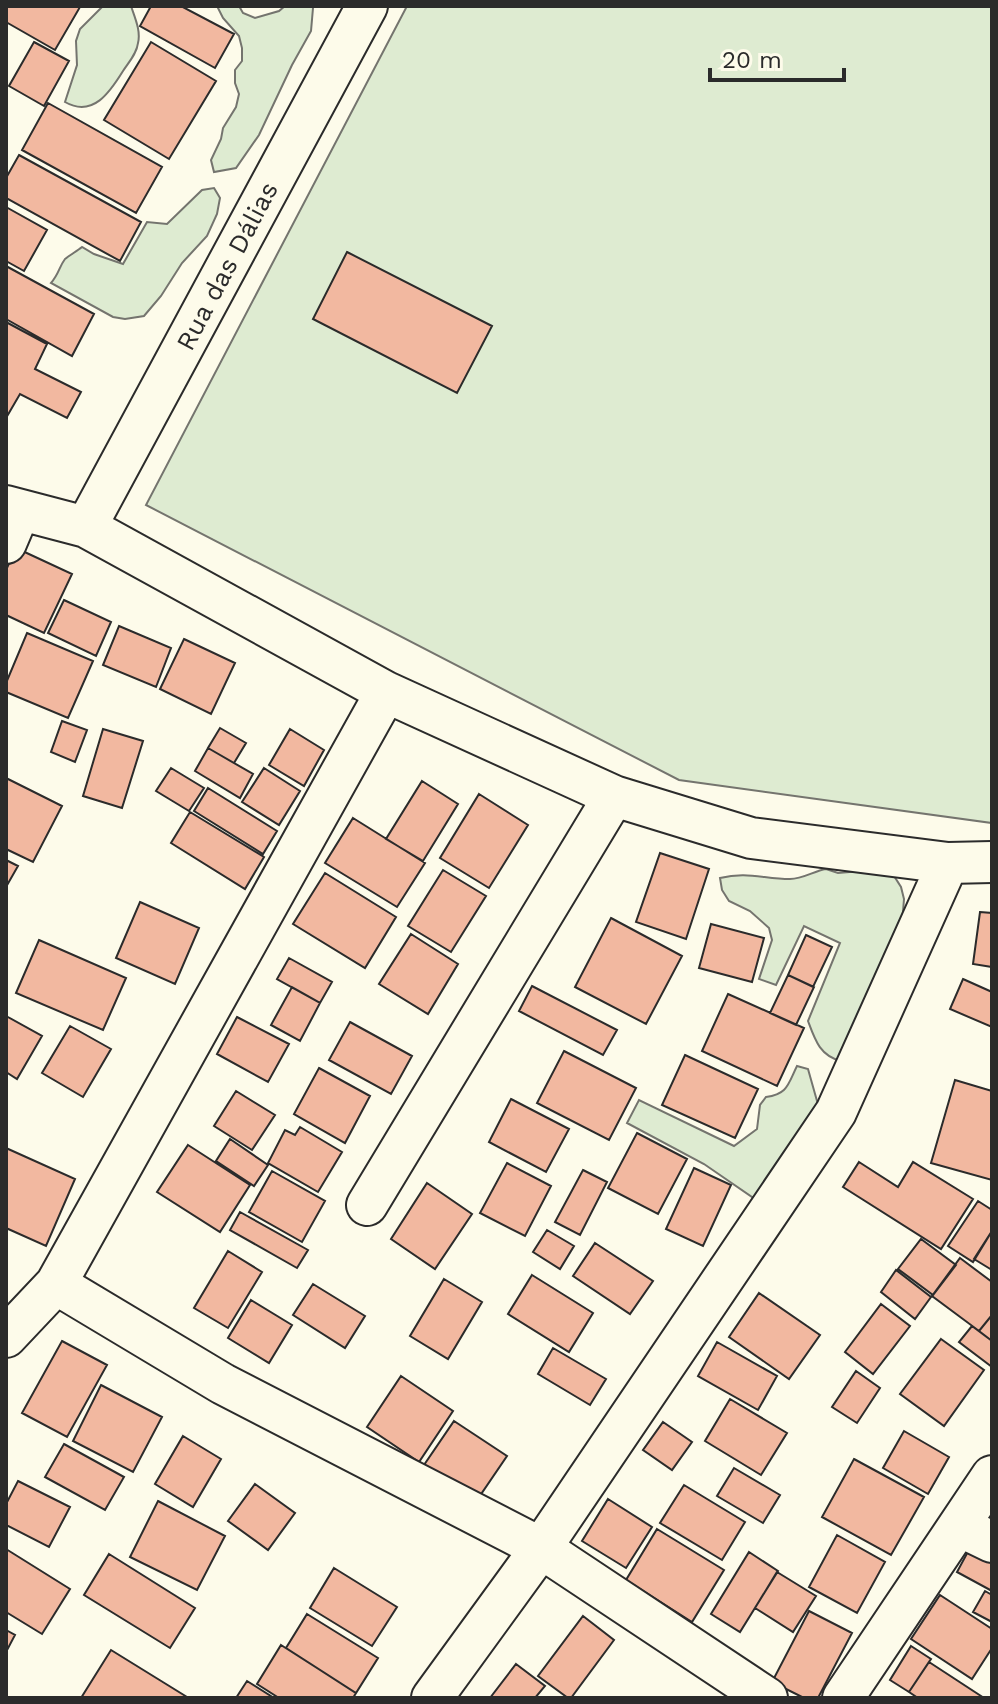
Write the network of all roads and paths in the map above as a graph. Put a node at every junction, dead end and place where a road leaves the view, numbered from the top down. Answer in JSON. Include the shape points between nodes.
{"nodes":[{"id":1,"x":367,"y":6,"type":"edge"},
{"id":2,"x":11,"y":519,"type":"edge"},
{"id":3,"x":86,"y":527,"type":"junction"},
{"id":4,"x":386,"y":692,"type":"junction"},
{"id":5,"x":614,"y":796,"type":"junction"},
{"id":6,"x":992,"y":862,"type":"edge"},
{"id":7,"x":948,"y":863,"type":"junction"},
{"id":8,"x":367,"y":1205,"type":"dead end"},
{"id":9,"x":56,"y":1284,"type":"junction"},
{"id":10,"x":6,"y":1337,"type":"edge"},
{"id":11,"x":992,"y":1476,"type":"edge"},
{"id":12,"x":976,"y":1534,"type":"edge"},
{"id":13,"x":541,"y":1548,"type":"junction"},
{"id":14,"x":432,"y":1698,"type":"edge"},
{"id":15,"x":767,"y":1698,"type":"edge"},
{"id":16,"x":843,"y":1698,"type":"edge"}],
"edges":[{"from":1,"to":3,"type":"street","name":"Rua das Dálias"},
{"from":2,"to":3,"type":"street"},
{"from":3,"to":4,"type":"street"},
{"from":4,"to":5,"type":"street"},
{"from":4,"to":9,"type":"street"},
{"from":5,"to":7,"type":"street","via":[[751,838]]},
{"from":5,"to":8,"type":"street"},
{"from":6,"to":7,"type":"street"},
{"from":7,"to":13,"type":"street","via":[[836,1112]]},
{"from":9,"to":10,"type":"street"},
{"from":9,"to":13,"type":"street","via":[[223,1384]]},
{"from":11,"to":12,"type":"street"},
{"from":12,"to":16,"type":"street"},
{"from":13,"to":14,"type":"street"},
{"from":13,"to":15,"type":"street"}]}
